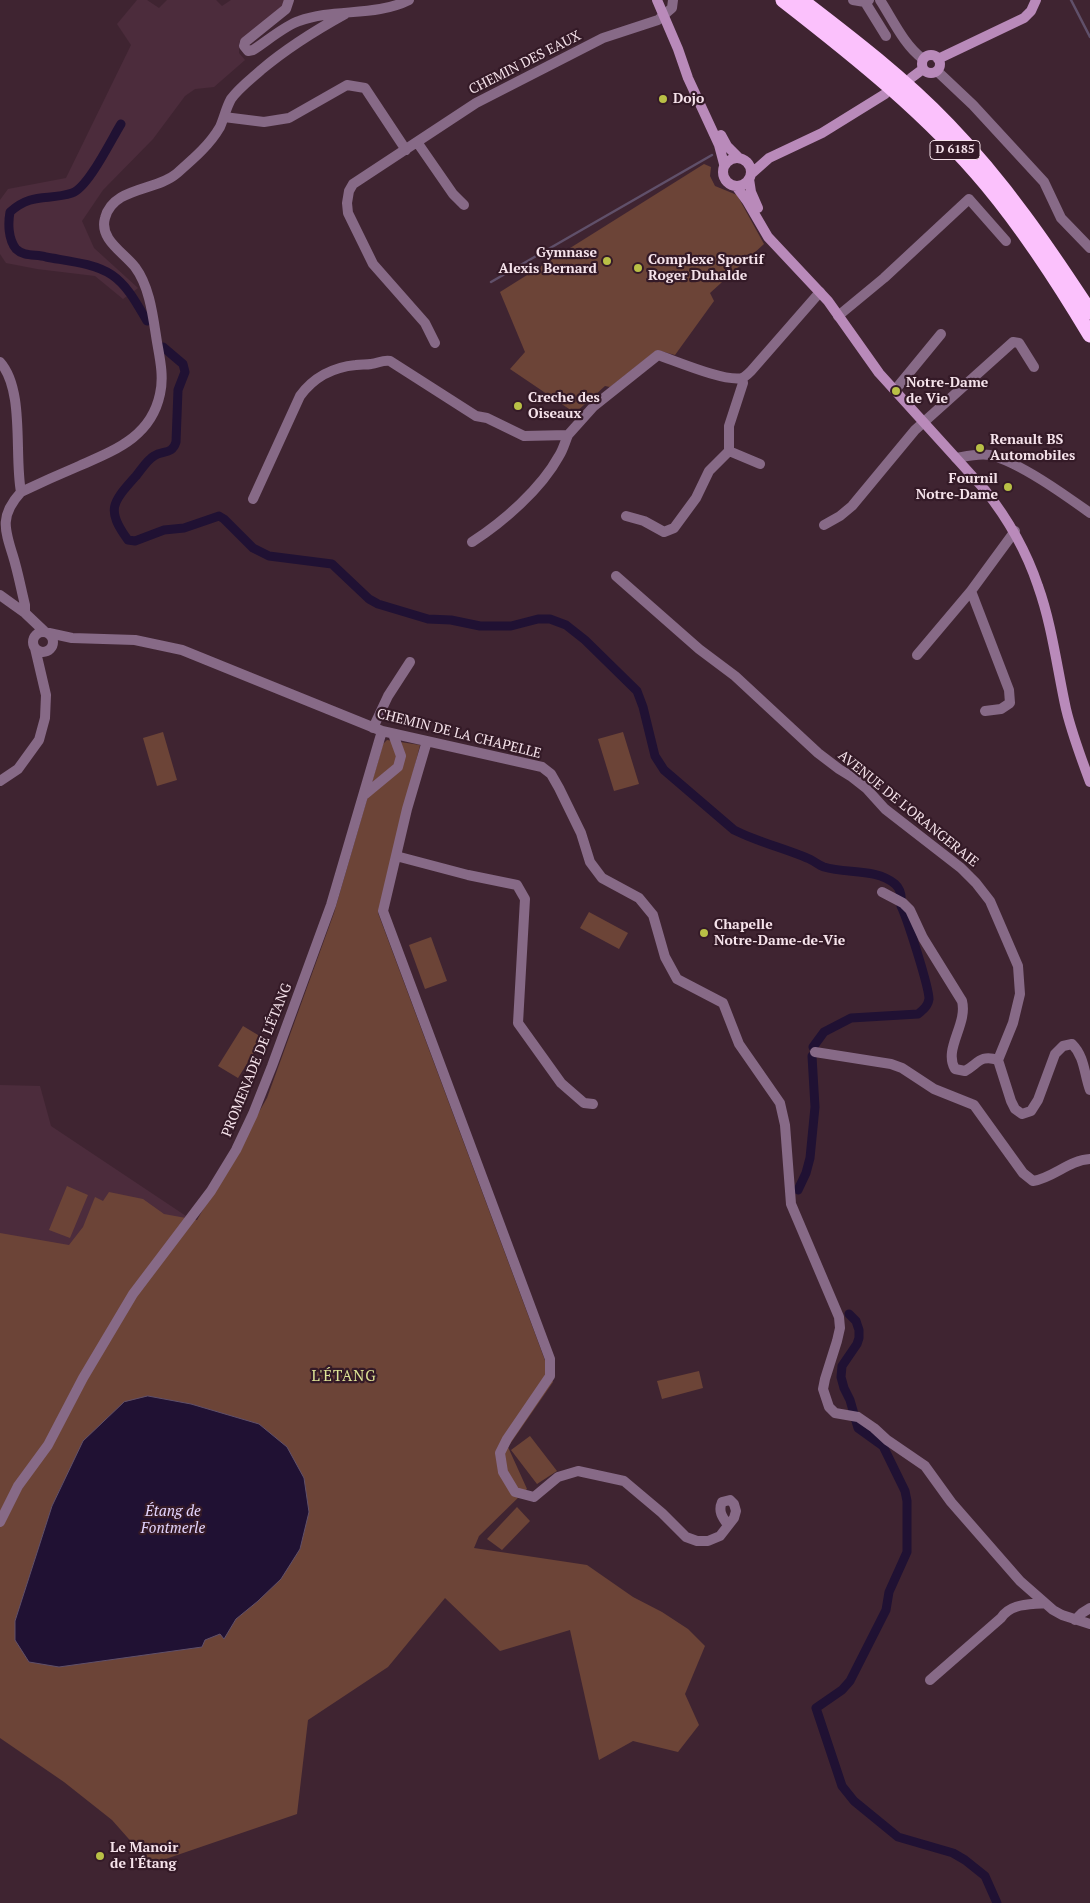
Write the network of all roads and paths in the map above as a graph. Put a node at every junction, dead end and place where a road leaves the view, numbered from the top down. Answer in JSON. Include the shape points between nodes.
{"nodes":[{"id":1,"x":289,"y":0,"type":"edge"},
{"id":2,"x":409,"y":0,"type":"edge"},
{"id":3,"x":657,"y":0,"type":"edge"},
{"id":4,"x":673,"y":0,"type":"edge"},
{"id":5,"x":783,"y":0,"type":"edge"},
{"id":6,"x":801,"y":0,"type":"edge"},
{"id":7,"x":853,"y":0,"type":"edge"},
{"id":8,"x":880,"y":0,"type":"edge"},
{"id":9,"x":1036,"y":0,"type":"edge"},
{"id":10,"x":867,"y":1,"type":"edge"},
{"id":11,"x":345,"y":14,"type":"junction"},
{"id":12,"x":664,"y":16,"type":"junction"},
{"id":13,"x":886,"y":36,"type":"dead end"},
{"id":14,"x":678,"y":49,"type":"junction"},
{"id":15,"x":938,"y":59,"type":"junction"},
{"id":16,"x":923,"y":64,"type":"junction"},
{"id":17,"x":937,"y":71,"type":"junction"},
{"id":18,"x":911,"y":78,"type":"dead end"},
{"id":19,"x":885,"y":94,"type":"dead end"},
{"id":20,"x":224,"y":117,"type":"junction"},
{"id":21,"x":417,"y":142,"type":"junction"},
{"id":22,"x":406,"y":150,"type":"junction"},
{"id":23,"x":769,"y":158,"type":"junction"},
{"id":24,"x":742,"y":159,"type":"junction"},
{"id":25,"x":724,"y":164,"type":"junction"},
{"id":26,"x":750,"y":176,"type":"junction"},
{"id":27,"x":736,"y":186,"type":"junction"},
{"id":28,"x":464,"y":205,"type":"dead end"},
{"id":29,"x":1006,"y":241,"type":"dead end"},
{"id":30,"x":777,"y":246,"type":"junction"},
{"id":31,"x":1090,"y":248,"type":"edge"},
{"id":32,"x":820,"y":292,"type":"junction"},
{"id":33,"x":1090,"y":312,"type":"edge"},
{"id":34,"x":838,"y":316,"type":"junction"},
{"id":35,"x":941,"y":334,"type":"dead end"},
{"id":36,"x":1090,"y":335,"type":"edge"},
{"id":37,"x":435,"y":343,"type":"dead end"},
{"id":38,"x":0,"y":362,"type":"edge"},
{"id":39,"x":1034,"y":367,"type":"dead end"},
{"id":40,"x":742,"y":378,"type":"junction"},
{"id":41,"x":895,"y":390,"type":"junction"},
{"id":42,"x":924,"y":423,"type":"junction"},
{"id":43,"x":568,"y":435,"type":"junction"},
{"id":44,"x":729,"y":450,"type":"junction"},
{"id":45,"x":956,"y":458,"type":"junction"},
{"id":46,"x":760,"y":464,"type":"dead end"},
{"id":47,"x":21,"y":492,"type":"junction"},
{"id":48,"x":253,"y":499,"type":"dead end"},
{"id":49,"x":1090,"y":513,"type":"edge"},
{"id":50,"x":626,"y":516,"type":"dead end"},
{"id":51,"x":824,"y":525,"type":"dead end"},
{"id":52,"x":1014,"y":531,"type":"junction"},
{"id":53,"x":472,"y":542,"type":"dead end"},
{"id":54,"x":616,"y":576,"type":"dead end"},
{"id":55,"x":971,"y":591,"type":"junction"},
{"id":56,"x":0,"y":595,"type":"edge"},
{"id":57,"x":26,"y":611,"type":"junction"},
{"id":58,"x":46,"y":632,"type":"junction"},
{"id":59,"x":72,"y":638,"type":"junction"},
{"id":60,"x":34,"y":643,"type":"junction"},
{"id":61,"x":51,"y":648,"type":"junction"},
{"id":62,"x":917,"y":655,"type":"dead end"},
{"id":63,"x":410,"y":662,"type":"dead end"},
{"id":64,"x":42,"y":676,"type":"junction"},
{"id":65,"x":985,"y":712,"type":"dead end"},
{"id":66,"x":383,"y":731,"type":"junction"},
{"id":67,"x":427,"y":741,"type":"junction"},
{"id":68,"x":0,"y":781,"type":"edge"},
{"id":69,"x":1090,"y":782,"type":"edge"},
{"id":70,"x":363,"y":796,"type":"junction"},
{"id":71,"x":396,"y":856,"type":"junction"},
{"id":72,"x":882,"y":892,"type":"dead end"},
{"id":73,"x":815,"y":1052,"type":"dead end"},
{"id":74,"x":998,"y":1060,"type":"junction"},
{"id":75,"x":1090,"y":1090,"type":"edge"},
{"id":76,"x":593,"y":1104,"type":"dead end"},
{"id":77,"x":1090,"y":1159,"type":"edge"},
{"id":78,"x":0,"y":1522,"type":"edge"},
{"id":79,"x":728,"y":1525,"type":"dead end"},
{"id":80,"x":1043,"y":1601,"type":"junction"},
{"id":81,"x":1090,"y":1608,"type":"edge"},
{"id":82,"x":1075,"y":1620,"type":"junction"},
{"id":83,"x":1090,"y":1624,"type":"edge"},
{"id":84,"x":930,"y":1680,"type":"dead end"}],
"edges":[{"from":1,"to":11,"type":"street","via":[[286,9],[245,42],[248,51],[297,21]]},
{"from":2,"to":11,"type":"street","via":[[395,7]]},
{"from":3,"to":12,"type":"main road"},
{"from":4,"to":12,"type":"street","via":[[672,8]]},
{"from":5,"to":36,"type":"highway","number":"D 6185","via":[[875,74],[964,159],[1034,248]]},
{"from":6,"to":33,"type":"highway","number":"D 6185","via":[[875,59],[947,124],[1015,203]]},
{"from":7,"to":10,"type":"street"},
{"from":8,"to":16,"type":"street"},
{"from":9,"to":15,"type":"main road","via":[[1032,11],[1024,18]]},
{"from":10,"to":13,"type":"street"},
{"from":11,"to":20,"type":"street","via":[[286,50],[249,80],[232,98]]},
{"from":12,"to":14,"type":"main road"},
{"from":12,"to":21,"type":"street","name":"CHEMIN DES EAUX","via":[[603,38],[476,104]]},
{"from":14,"to":24,"type":"main road","via":[[722,138]]},
{"from":14,"to":25,"type":"main road"},
{"from":15,"to":16,"type":"main road","via":[[929,55]]},
{"from":15,"to":17,"type":"main road"},
{"from":16,"to":17,"type":"main road","via":[[928,73]]},
{"from":16,"to":18,"type":"main road"},
{"from":17,"to":31,"type":"street","via":[[1044,182],[1061,218]]},
{"from":19,"to":23,"type":"main road","via":[[829,128]]},
{"from":20,"to":22,"type":"street","via":[[264,122],[290,118],[347,85],[365,88]]},
{"from":20,"to":47,"type":"street","via":[[204,148],[172,177],[118,199],[105,218],[106,235],[135,268],[149,299],[162,380],[150,419],[123,446]]},
{"from":21,"to":22,"type":"street","name":"CHEMIN DES EAUX"},
{"from":21,"to":28,"type":"street"},
{"from":22,"to":37,"type":"street","name":"CHEMIN DES EAUX","via":[[353,184],[346,203],[373,264],[425,323]]},
{"from":23,"to":24,"type":"main road"},
{"from":23,"to":26,"type":"main road"},
{"from":24,"to":25,"type":"main road","via":[[731,159]]},
{"from":24,"to":26,"type":"main road","via":[[750,166]]},
{"from":25,"to":27,"type":"main road","via":[[724,177]]},
{"from":26,"to":27,"type":"main road","via":[[744,184]]},
{"from":26,"to":30,"type":"main road","via":[[754,201]]},
{"from":27,"to":30,"type":"main road","via":[[748,201],[762,229]]},
{"from":29,"to":34,"type":"street","via":[[969,198],[884,278]]},
{"from":30,"to":32,"type":"main road"},
{"from":32,"to":34,"type":"main road"},
{"from":32,"to":40,"type":"street"},
{"from":34,"to":41,"type":"main road"},
{"from":35,"to":41,"type":"street"},
{"from":38,"to":47,"type":"street","via":[[16,404]]},
{"from":39,"to":42,"type":"street","via":[[1018,344],[1013,342]]},
{"from":40,"to":43,"type":"street","via":[[714,374],[658,356],[594,406]]},
{"from":40,"to":44,"type":"street","via":[[729,426]]},
{"from":41,"to":42,"type":"main road"},
{"from":42,"to":45,"type":"main road"},
{"from":42,"to":51,"type":"street","via":[[852,506]]},
{"from":43,"to":48,"type":"street","via":[[524,436],[476,416],[390,361],[343,367],[312,382],[300,396]]},
{"from":43,"to":53,"type":"street","via":[[560,456],[543,479],[516,508]]},
{"from":44,"to":46,"type":"street"},
{"from":44,"to":50,"type":"street","via":[[709,471],[696,498],[674,528],[664,532]]},
{"from":45,"to":49,"type":"street","via":[[983,455],[1005,460]]},
{"from":45,"to":52,"type":"main road","via":[[995,502]]},
{"from":47,"to":57,"type":"street","via":[[10,504],[4,527]]},
{"from":52,"to":55,"type":"street"},
{"from":52,"to":69,"type":"main road","via":[[1039,588],[1066,711]]},
{"from":54,"to":74,"type":"street","name":"AVENUE DE L'ORANGERAIE","via":[[735,676],[818,753],[866,788],[885,809],[976,883],[990,901],[1018,966],[1020,994],[1013,1023]]},
{"from":55,"to":62,"type":"street"},
{"from":55,"to":65,"type":"street","via":[[1009,690],[1010,703],[1002,709]]},
{"from":56,"to":57,"type":"street"},
{"from":57,"to":58,"type":"street"},
{"from":57,"to":60,"type":"street"},
{"from":58,"to":59,"type":"street","name":"CHEMIN DE LA CHAPELLE"},
{"from":58,"to":60,"type":"street","via":[[37,633]]},
{"from":58,"to":61,"type":"street","via":[[53,640]]},
{"from":59,"to":61,"type":"street","name":"CHEMIN DE LA CHAPELLE"},
{"from":59,"to":66,"type":"street","name":"CHEMIN DE LA CHAPELLE","via":[[135,640],[182,650]]},
{"from":60,"to":61,"type":"street","via":[[40,652]]},
{"from":60,"to":64,"type":"street"},
{"from":61,"to":64,"type":"street"},
{"from":63,"to":66,"type":"street","name":"PROMENADE DE L'ÉTANG","via":[[388,696]]},
{"from":64,"to":68,"type":"street","via":[[46,695],[45,718],[39,740],[18,769]]},
{"from":66,"to":67,"type":"street","name":"CHEMIN DE LA CHAPELLE"},
{"from":66,"to":70,"type":"street","name":"PROMENADE DE L'ÉTANG"},
{"from":66,"to":70,"type":"street","via":[[401,756],[398,767]]},
{"from":67,"to":71,"type":"street"},
{"from":67,"to":80,"type":"street","name":"CHEMIN DE LA CHAPELLE","via":[[542,767],[550,774],[581,833],[590,862],[602,878],[639,898],[653,915],[665,957],[677,979],[724,1003],[739,1044],[780,1103],[791,1204],[839,1317],[840,1328],[824,1389],[829,1407],[835,1413],[854,1416],[874,1428],[925,1466],[951,1502],[1020,1581]]},
{"from":70,"to":78,"type":"street","name":"PROMENADE DE L'ÉTANG","via":[[331,905],[272,1066],[236,1150],[211,1191],[133,1294],[48,1445],[18,1486]]},
{"from":71,"to":76,"type":"street","via":[[516,884],[522,891],[525,899],[518,1023],[561,1082],[584,1103]]},
{"from":71,"to":79,"type":"street","via":[[383,907],[384,916],[550,1359],[550,1376],[500,1453],[503,1472],[515,1492],[534,1497],[558,1477],[578,1471],[624,1481],[686,1537],[697,1541],[720,1536]]},
{"from":72,"to":74,"type":"street","via":[[910,910],[923,938],[962,1001],[963,1018],[952,1052],[955,1069],[965,1071],[980,1059],[990,1057]]},
{"from":73,"to":77,"type":"street","via":[[891,1064],[934,1089],[974,1105],[1023,1173],[1033,1181],[1044,1180]]},
{"from":74,"to":75,"type":"street","via":[[1011,1101],[1022,1114],[1032,1112],[1055,1054],[1063,1046],[1072,1044],[1078,1050]]},
{"from":80,"to":82,"type":"street","name":"CHEMIN DE LA CHAPELLE"},
{"from":80,"to":84,"type":"street","via":[[1006,1611]]},
{"from":81,"to":82,"type":"street"},
{"from":82,"to":83,"type":"street","name":"CHEMIN DE LA CHAPELLE"}]}
